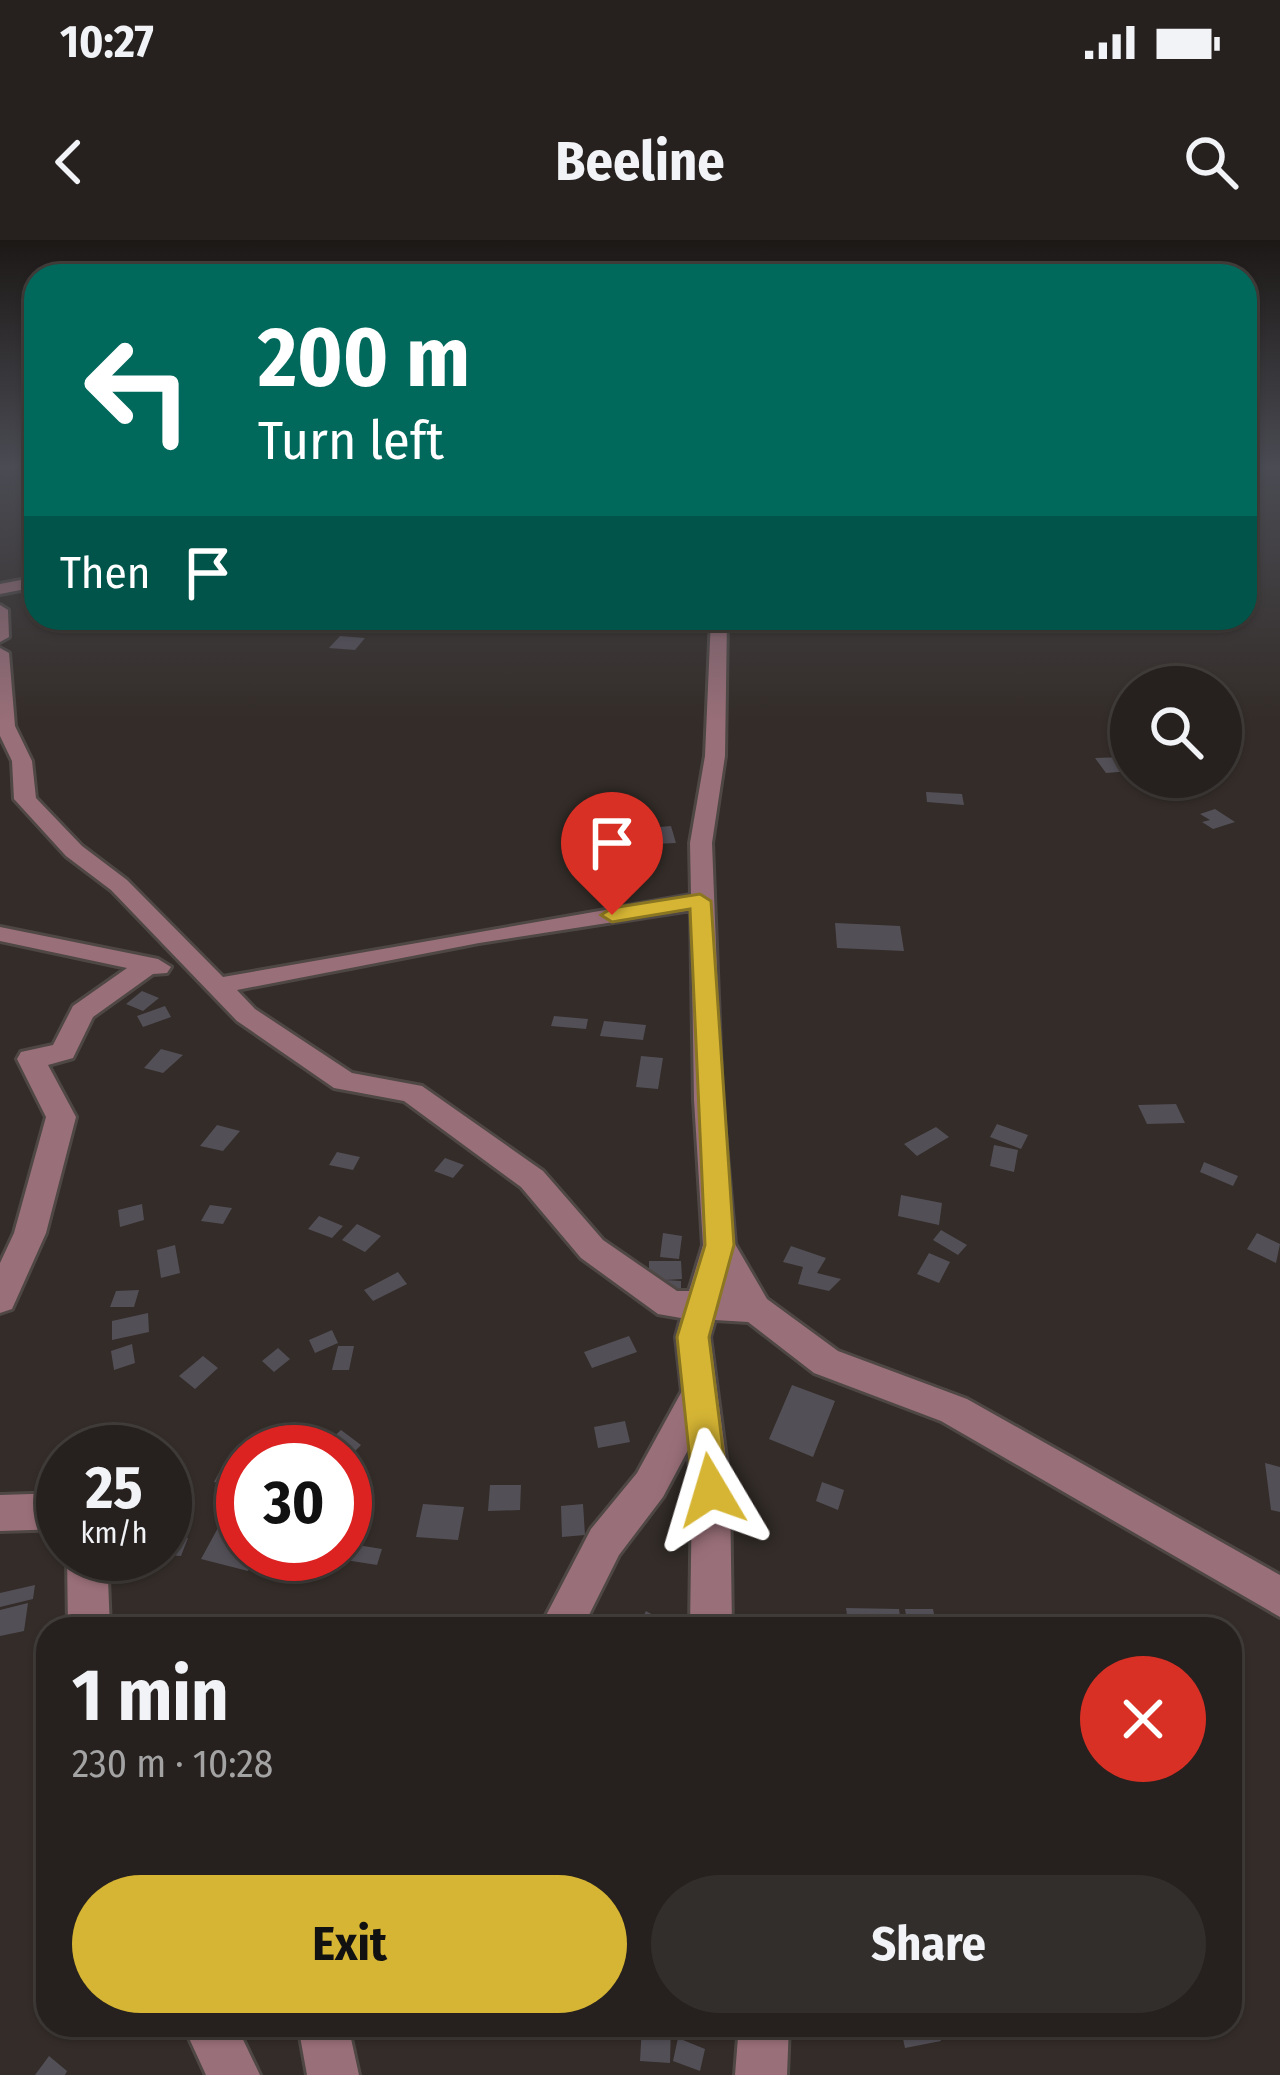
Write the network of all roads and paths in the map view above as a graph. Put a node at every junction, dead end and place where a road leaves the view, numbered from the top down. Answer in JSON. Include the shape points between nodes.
{"nodes":[{"id":1,"x":0,"y":610,"type":"edge"},
{"id":2,"x":718,"y":630,"type":"edge"},
{"id":3,"x":0,"y":637,"type":"edge"},
{"id":4,"x":0,"y":653,"type":"edge"},
{"id":5,"x":2,"y":700,"type":"edge"},
{"id":6,"x":700,"y":901,"type":"junction"},
{"id":7,"x":0,"y":934,"type":"edge"},
{"id":8,"x":149,"y":965,"type":"junction"},
{"id":9,"x":214,"y":982,"type":"junction"},
{"id":10,"x":719,"y":1245,"type":"junction"},
{"id":11,"x":0,"y":1299,"type":"edge"},
{"id":12,"x":703,"y":1303,"type":"junction"},
{"id":13,"x":755,"y":1309,"type":"junction"},
{"id":14,"x":699,"y":1393,"type":"junction"},
{"id":15,"x":36,"y":1512,"type":"edge"},
{"id":16,"x":0,"y":1513,"type":"edge"},
{"id":17,"x":88,"y":1581,"type":"edge"},
{"id":18,"x":1280,"y":1598,"type":"edge"},
{"id":19,"x":89,"y":1617,"type":"edge"},
{"id":20,"x":566,"y":1617,"type":"edge"},
{"id":21,"x":711,"y":1617,"type":"edge"},
{"id":22,"x":214,"y":2037,"type":"edge"},
{"id":23,"x":325,"y":2037,"type":"edge"},
{"id":24,"x":763,"y":2037,"type":"edge"},
{"id":25,"x":234,"y":2075,"type":"edge"},
{"id":26,"x":333,"y":2075,"type":"edge"},
{"id":27,"x":761,"y":2075,"type":"edge"}],
"edges":[{"from":1,"to":3,"type":"street"},
{"from":2,"to":6,"type":"street"},
{"from":4,"to":5,"type":"street"},
{"from":5,"to":9,"type":"street","via":[[25,800]]},
{"from":6,"to":9,"type":"street"},
{"from":6,"to":10,"type":"street"},
{"from":7,"to":8,"type":"street"},
{"from":8,"to":9,"type":"street"},
{"from":8,"to":11,"type":"street","via":[[82,1012],[63,1052],[31,1059],[61,1117],[30,1233]]},
{"from":9,"to":12,"type":"street","via":[[246,1015],[344,1081],[412,1093],[532,1179],[592,1249],[670,1304]]},
{"from":10,"to":12,"type":"street"},
{"from":10,"to":13,"type":"street"},
{"from":12,"to":13,"type":"street"},
{"from":12,"to":14,"type":"street","via":[[693,1337]]},
{"from":13,"to":18,"type":"street","via":[[826,1362],[954,1410]]},
{"from":14,"to":20,"type":"street"},
{"from":14,"to":21,"type":"street","via":[[711,1490]]},
{"from":15,"to":16,"type":"street"},
{"from":17,"to":19,"type":"street"},
{"from":22,"to":25,"type":"street"},
{"from":23,"to":26,"type":"street"},
{"from":24,"to":27,"type":"street"}]}
